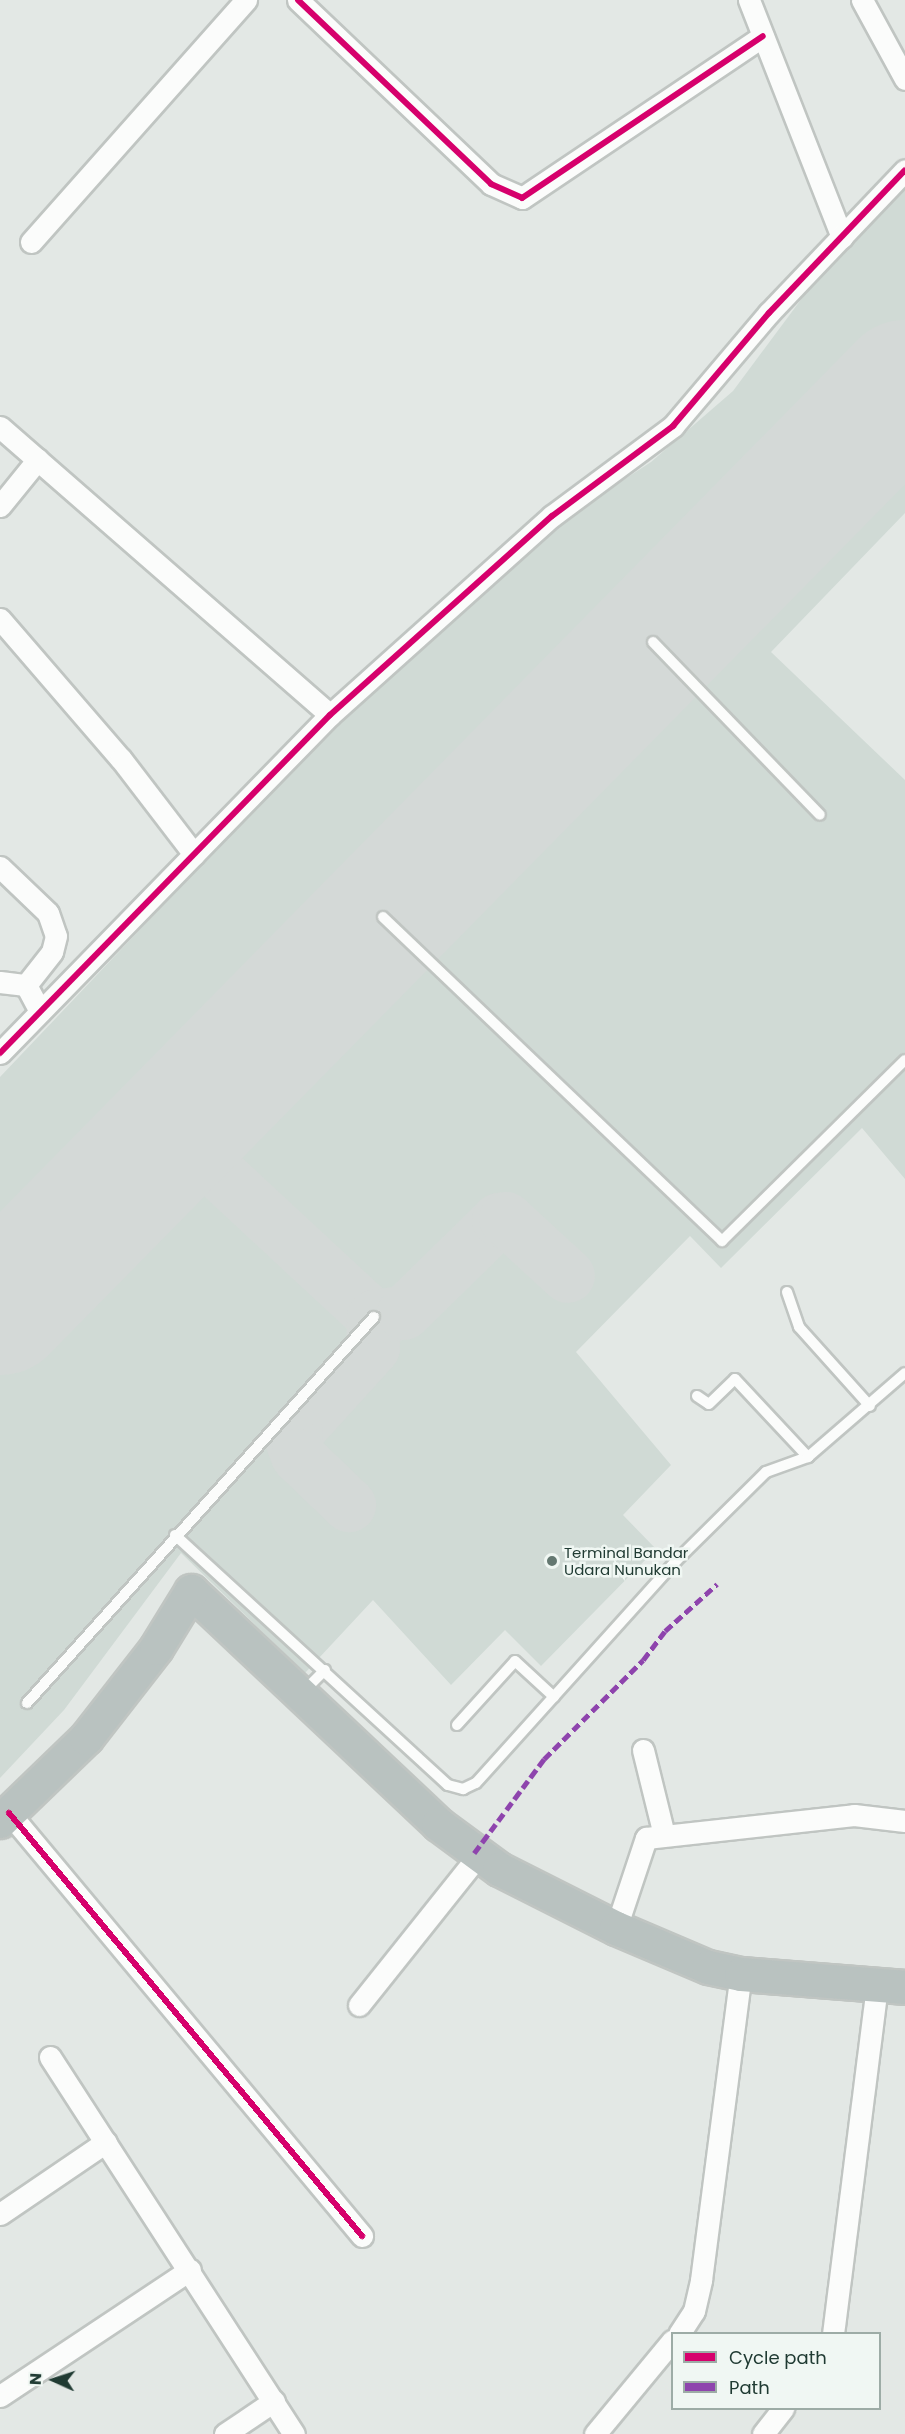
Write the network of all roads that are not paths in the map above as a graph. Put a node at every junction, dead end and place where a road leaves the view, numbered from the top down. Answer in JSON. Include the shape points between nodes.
{"nodes":[{"id":1,"x":246,"y":0,"type":"edge"},
{"id":2,"x":298,"y":0,"type":"edge"},
{"id":3,"x":749,"y":0,"type":"edge"},
{"id":4,"x":862,"y":0,"type":"edge"},
{"id":5,"x":763,"y":36,"type":"junction"},
{"id":6,"x":905,"y":79,"type":"edge"},
{"id":7,"x":905,"y":170,"type":"edge"},
{"id":8,"x":842,"y":237,"type":"junction"},
{"id":9,"x":31,"y":242,"type":"dead end"},
{"id":10,"x":0,"y":428,"type":"edge"},
{"id":11,"x":38,"y":459,"type":"junction"},
{"id":12,"x":0,"y":506,"type":"edge"},
{"id":13,"x":0,"y":620,"type":"edge"},
{"id":14,"x":653,"y":642,"type":"dead end"},
{"id":15,"x":330,"y":715,"type":"junction"},
{"id":16,"x":820,"y":815,"type":"dead end"},
{"id":17,"x":194,"y":854,"type":"junction"},
{"id":18,"x":0,"y":867,"type":"edge"},
{"id":19,"x":383,"y":917,"type":"dead end"},
{"id":20,"x":0,"y":982,"type":"edge"},
{"id":21,"x":26,"y":985,"type":"junction"},
{"id":22,"x":40,"y":1011,"type":"junction"},
{"id":23,"x":0,"y":1053,"type":"edge"},
{"id":24,"x":905,"y":1060,"type":"edge"},
{"id":25,"x":787,"y":1292,"type":"dead end"},
{"id":26,"x":374,"y":1317,"type":"dead end"},
{"id":27,"x":905,"y":1373,"type":"edge"},
{"id":28,"x":697,"y":1396,"type":"dead end"},
{"id":29,"x":870,"y":1406,"type":"junction"},
{"id":30,"x":808,"y":1457,"type":"junction"},
{"id":31,"x":175,"y":1534,"type":"junction"},
{"id":32,"x":314,"y":1681,"type":"junction"},
{"id":33,"x":554,"y":1697,"type":"junction"},
{"id":34,"x":27,"y":1703,"type":"dead end"},
{"id":35,"x":457,"y":1725,"type":"dead end"},
{"id":36,"x":643,"y":1750,"type":"dead end"},
{"id":37,"x":3,"y":1808,"type":"edge"},
{"id":38,"x":905,"y":1821,"type":"edge"},
{"id":39,"x":664,"y":1835,"type":"junction"},
{"id":40,"x":478,"y":1856,"type":"junction"},
{"id":41,"x":616,"y":1928,"type":"junction"},
{"id":42,"x":741,"y":1974,"type":"junction"},
{"id":43,"x":891,"y":1986,"type":"edge"},
{"id":44,"x":359,"y":2005,"type":"dead end"},
{"id":45,"x":50,"y":2057,"type":"dead end"},
{"id":46,"x":106,"y":2142,"type":"junction"},
{"id":47,"x":0,"y":2214,"type":"edge"},
{"id":48,"x":362,"y":2236,"type":"dead end"},
{"id":49,"x":190,"y":2270,"type":"junction"},
{"id":50,"x":680,"y":2332,"type":"edge"},
{"id":51,"x":833,"y":2332,"type":"edge"},
{"id":52,"x":671,"y":2342,"type":"edge"},
{"id":53,"x":0,"y":2396,"type":"edge"},
{"id":54,"x":274,"y":2401,"type":"junction"},
{"id":55,"x":782,"y":2410,"type":"edge"},
{"id":56,"x":225,"y":2434,"type":"edge"},
{"id":57,"x":294,"y":2434,"type":"edge"},
{"id":58,"x":595,"y":2434,"type":"edge"},
{"id":59,"x":763,"y":2434,"type":"edge"}],
"edges":[{"from":1,"to":9,"type":"street"},
{"from":2,"to":5,"type":"street","via":[[491,184],[522,198]]},
{"from":3,"to":5,"type":"street"},
{"from":4,"to":6,"type":"street"},
{"from":5,"to":8,"type":"street"},
{"from":7,"to":8,"type":"street"},
{"from":8,"to":15,"type":"street","via":[[673,426],[552,516]]},
{"from":10,"to":11,"type":"street"},
{"from":11,"to":12,"type":"street"},
{"from":11,"to":15,"type":"street"},
{"from":13,"to":17,"type":"street","via":[[121,759]]},
{"from":14,"to":16,"type":"lane"},
{"from":15,"to":17,"type":"street"},
{"from":17,"to":22,"type":"street"},
{"from":18,"to":21,"type":"street","via":[[48,914],[56,936],[52,952]]},
{"from":19,"to":24,"type":"lane","via":[[722,1241]]},
{"from":20,"to":21,"type":"street"},
{"from":21,"to":22,"type":"street"},
{"from":22,"to":23,"type":"street"},
{"from":25,"to":29,"type":"lane","via":[[799,1327]]},
{"from":26,"to":31,"type":"lane"},
{"from":27,"to":29,"type":"lane"},
{"from":28,"to":30,"type":"lane","via":[[709,1404],[735,1379]]},
{"from":29,"to":30,"type":"lane"},
{"from":30,"to":33,"type":"lane","via":[[766,1472],[677,1560]]},
{"from":31,"to":32,"type":"lane"},
{"from":31,"to":34,"type":"lane"},
{"from":32,"to":33,"type":"lane","via":[[448,1785],[464,1789]]},
{"from":32,"to":37,"type":"highway","via":[[190,1591],[170,1595]]},
{"from":32,"to":40,"type":"highway","via":[[438,1824]]},
{"from":33,"to":35,"type":"lane","via":[[514,1661]]},
{"from":36,"to":39,"type":"street"},
{"from":37,"to":48,"type":"street"},
{"from":38,"to":39,"type":"street","via":[[854,1815]]},
{"from":39,"to":41,"type":"street","via":[[646,1838],[642,1844]]},
{"from":40,"to":41,"type":"highway"},
{"from":40,"to":44,"type":"street"},
{"from":41,"to":42,"type":"highway","via":[[675,1955]]},
{"from":42,"to":43,"type":"highway"},
{"from":42,"to":50,"type":"street","via":[[701,2280],[693,2311]]},
{"from":43,"to":51,"type":"street"},
{"from":45,"to":46,"type":"street"},
{"from":46,"to":47,"type":"street"},
{"from":46,"to":49,"type":"street"},
{"from":49,"to":53,"type":"street"},
{"from":49,"to":54,"type":"street"},
{"from":52,"to":58,"type":"street"},
{"from":54,"to":56,"type":"street"},
{"from":54,"to":57,"type":"street"},
{"from":55,"to":59,"type":"street"}]}
